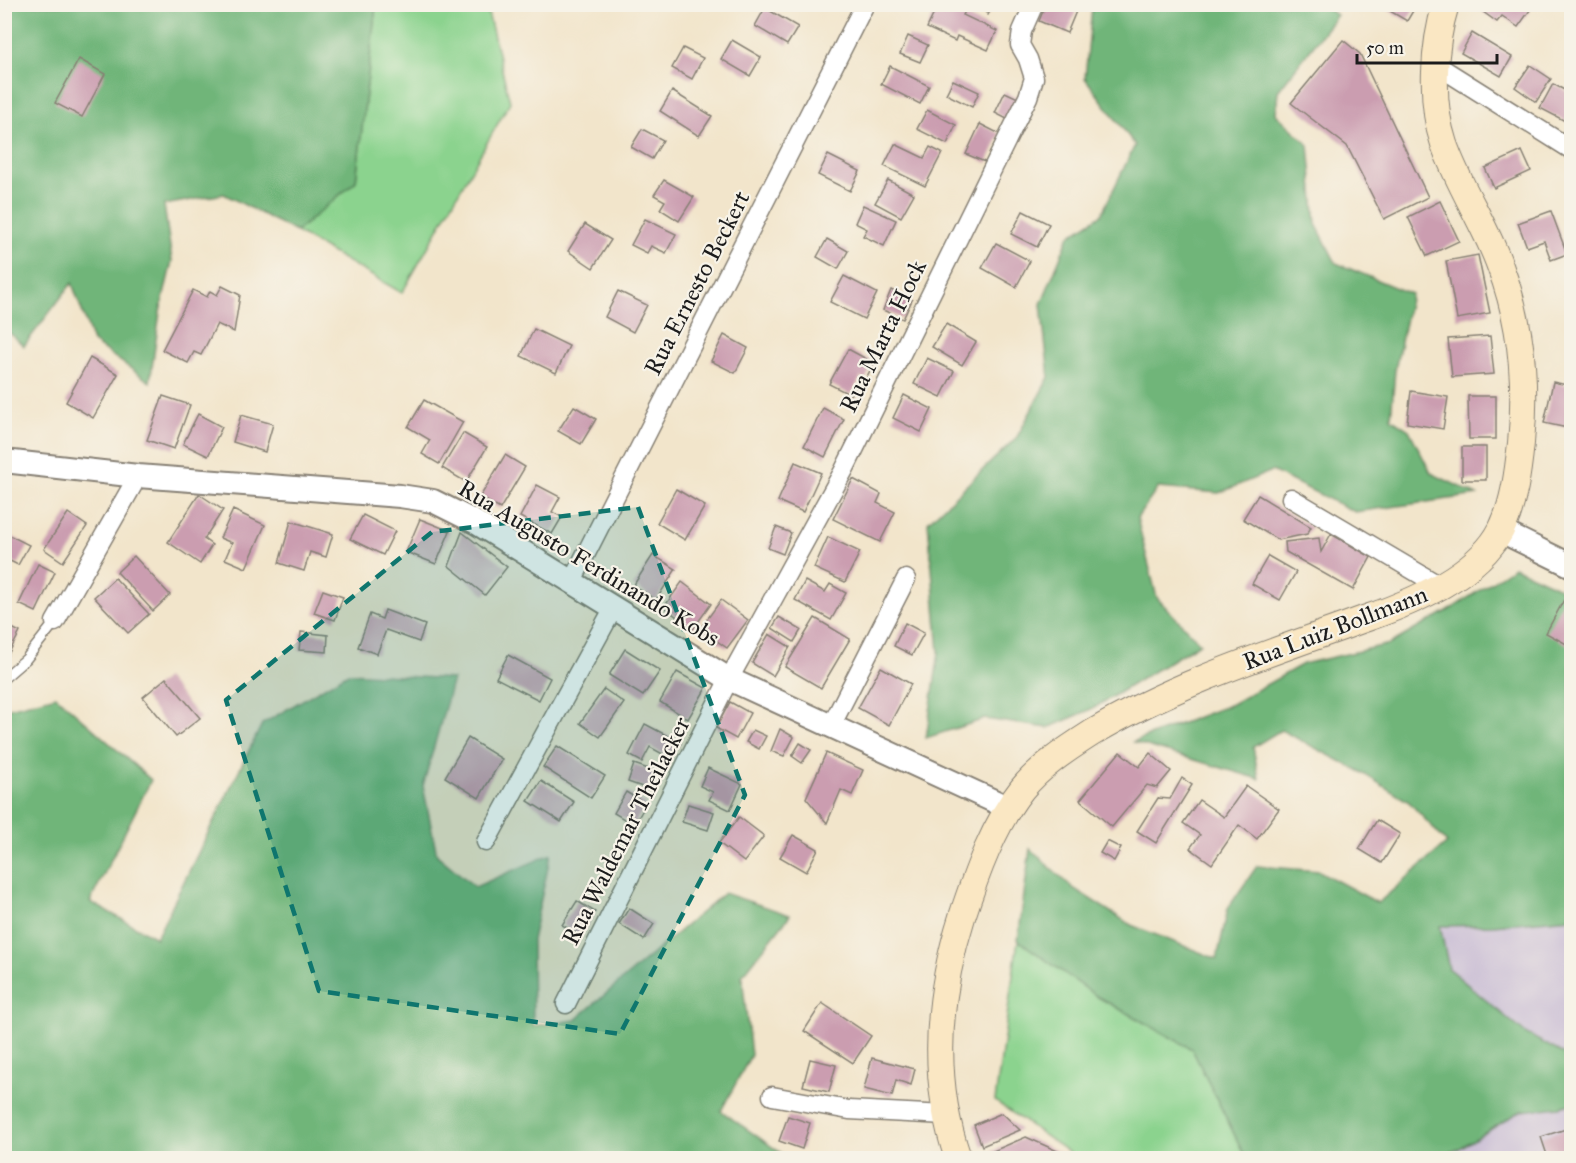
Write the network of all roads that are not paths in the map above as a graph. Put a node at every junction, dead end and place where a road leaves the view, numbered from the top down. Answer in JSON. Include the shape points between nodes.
{"nodes":[{"id":1,"x":865,"y":4,"type":"edge"},
{"id":2,"x":1034,"y":4,"type":"edge"},
{"id":3,"x":1446,"y":4,"type":"edge"},
{"id":4,"x":1435,"y":64,"type":"junction"},
{"id":5,"x":1572,"y":150,"type":"edge"},
{"id":6,"x":4,"y":462,"type":"edge"},
{"id":7,"x":138,"y":476,"type":"junction"},
{"id":8,"x":1291,"y":498,"type":"dead end"},
{"id":9,"x":1501,"y":531,"type":"junction"},
{"id":10,"x":1572,"y":566,"type":"edge"},
{"id":11,"x":906,"y":579,"type":"dead end"},
{"id":12,"x":571,"y":583,"type":"junction"},
{"id":13,"x":1440,"y":586,"type":"junction"},
{"id":14,"x":613,"y":609,"type":"junction"},
{"id":15,"x":56,"y":622,"type":"joint"},
{"id":16,"x":4,"y":678,"type":"edge"},
{"id":17,"x":729,"y":679,"type":"junction"},
{"id":18,"x":831,"y":726,"type":"junction"},
{"id":19,"x":1009,"y":808,"type":"junction"},
{"id":20,"x":486,"y":842,"type":"dead end"},
{"id":21,"x":566,"y":1004,"type":"dead end"},
{"id":22,"x":772,"y":1096,"type":"dead end"},
{"id":23,"x":946,"y":1115,"type":"junction"},
{"id":24,"x":958,"y":1158,"type":"edge"}],
"edges":[{"from":1,"to":12,"type":"street","name":"Rua Ernesto Beckert"},
{"from":2,"to":17,"type":"street","name":"Rua Marta Hock","via":[[1020,45],[1034,78],[1028,98],[843,470]]},
{"from":3,"to":4,"type":"main road","name":"Rua Luiz Bollmann"},
{"from":4,"to":5,"type":"street"},
{"from":4,"to":9,"type":"main road","name":"Rua Luiz Bollmann","via":[[1443,141],[1500,266],[1519,334],[1523,422],[1515,484]]},
{"from":6,"to":7,"type":"street","name":"Rua Augusto Ferdinando Kobs"},
{"from":7,"to":12,"type":"street","name":"Rua Augusto Ferdinando Kobs","via":[[433,501],[475,522]]},
{"from":7,"to":15,"type":"street"},
{"from":8,"to":13,"type":"street"},
{"from":9,"to":10,"type":"street"},
{"from":9,"to":13,"type":"main road","name":"Rua Luiz Bollmann","via":[[1478,559]]},
{"from":11,"to":18,"type":"street"},
{"from":12,"to":14,"type":"street","name":"Rua Augusto Ferdinando Kobs"},
{"from":13,"to":19,"type":"main road","name":"Rua Luiz Bollmann","via":[[1409,602],[1251,660],[1139,707],[1049,762],[1031,778]]},
{"from":14,"to":17,"type":"street","name":"Rua Augusto Ferdinando Kobs"},
{"from":14,"to":20,"type":"street"},
{"from":15,"to":16,"type":"lane","via":[[26,659]]},
{"from":17,"to":18,"type":"street","name":"Rua Augusto Ferdinando Kobs"},
{"from":17,"to":21,"type":"street","name":"Rua Waldemar Theilacker"},
{"from":18,"to":19,"type":"street","name":"Rua Augusto Ferdinando Kobs"},
{"from":19,"to":23,"type":"main road","name":"Rua Luiz Bollmann","via":[[966,904],[945,978],[940,1068]]},
{"from":22,"to":23,"type":"street","via":[[849,1110]]},
{"from":23,"to":24,"type":"main road","name":"Rua Luiz Bollmann"}]}
